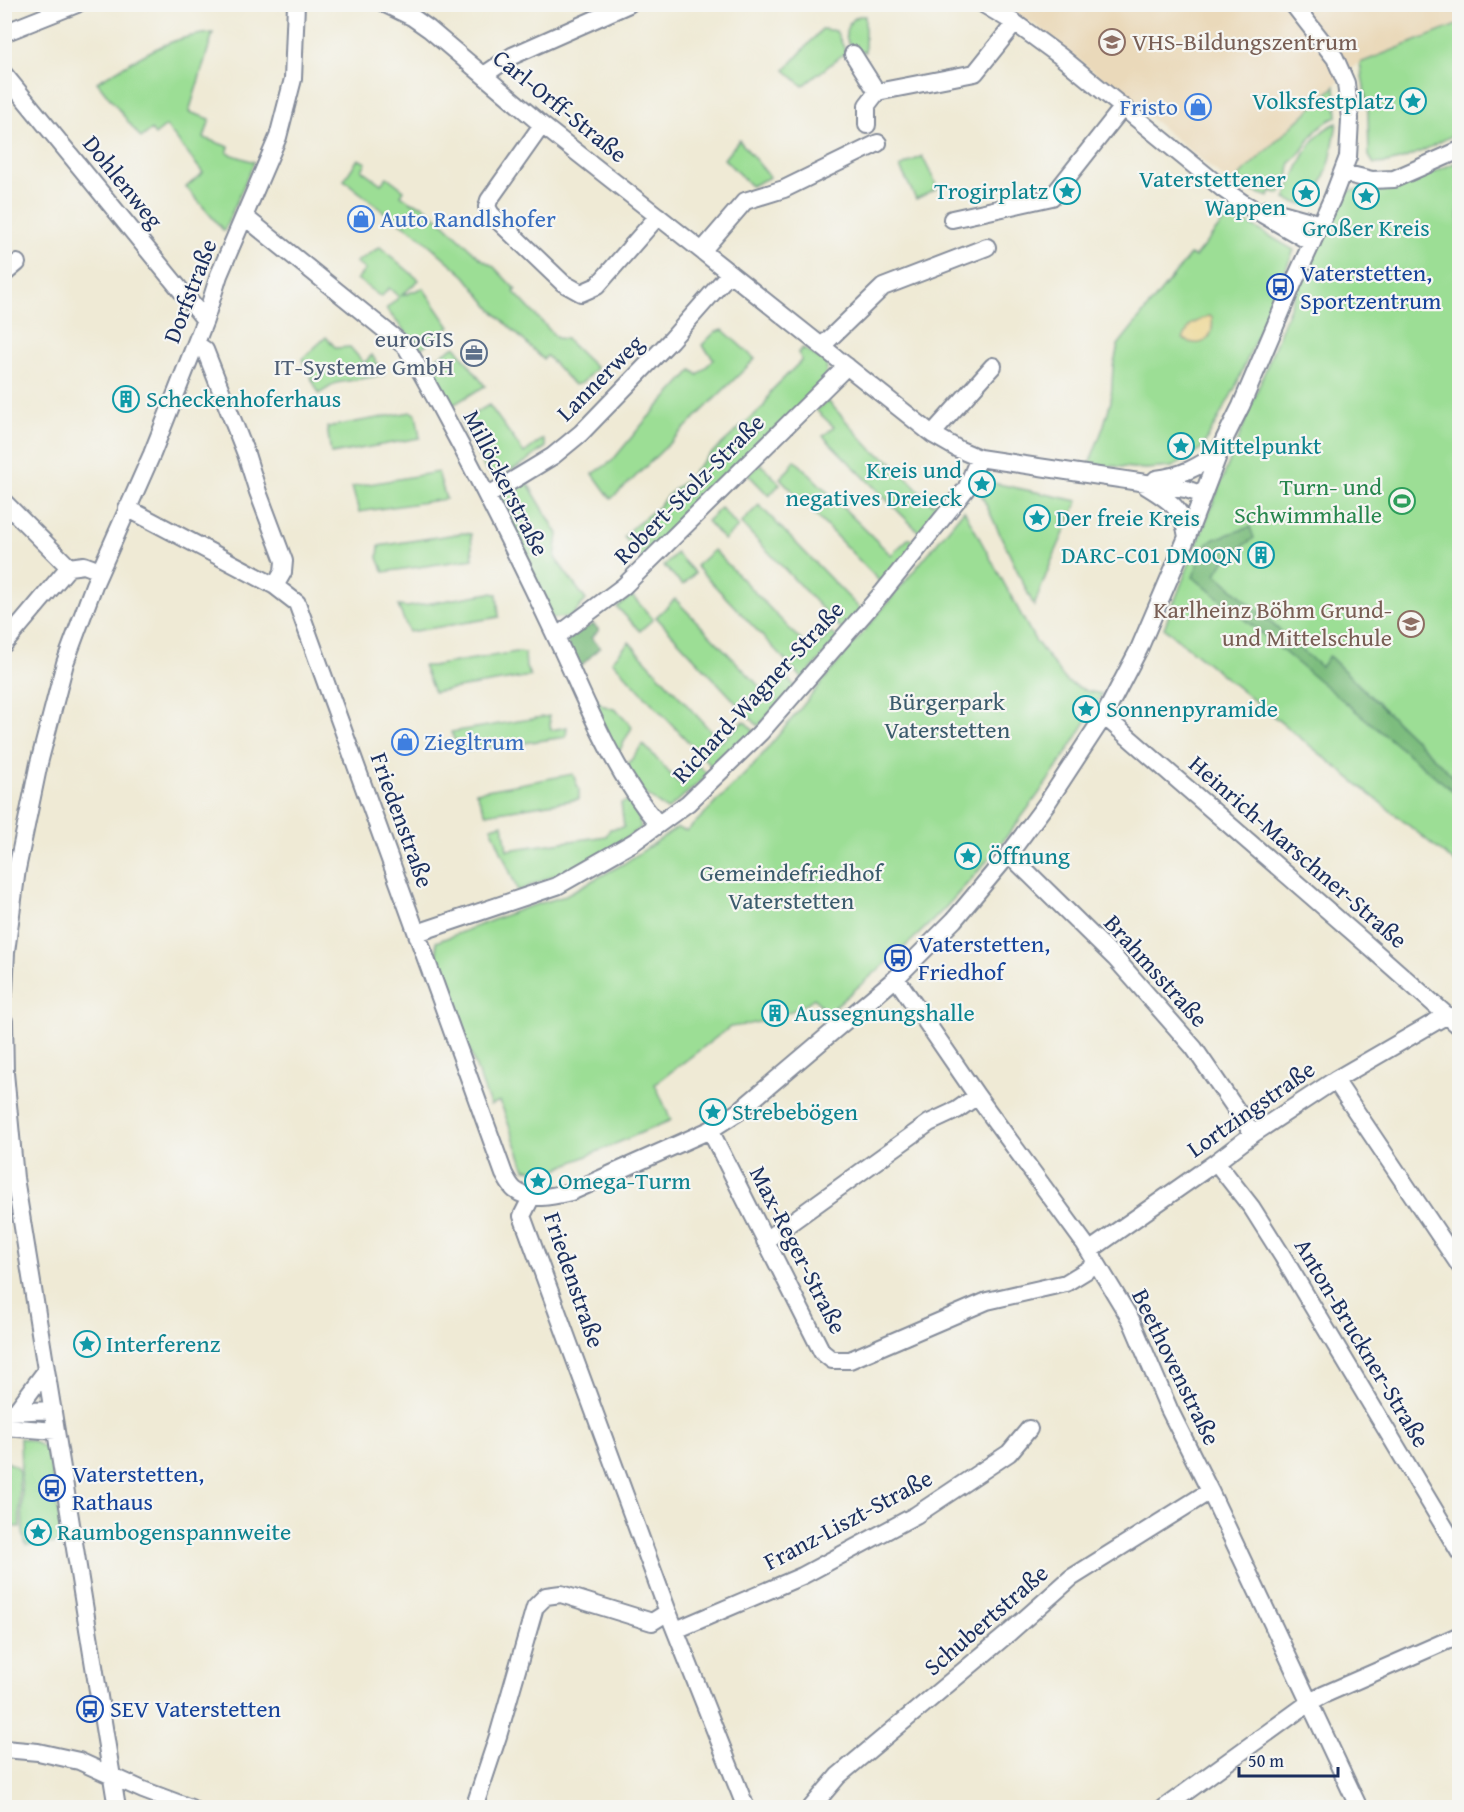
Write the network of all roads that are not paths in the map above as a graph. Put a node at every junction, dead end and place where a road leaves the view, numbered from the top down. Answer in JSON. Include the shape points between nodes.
{"nodes":[{"id":1,"x":77,"y":4,"type":"edge"},
{"id":2,"x":296,"y":4,"type":"edge"},
{"id":3,"x":385,"y":4,"type":"edge"},
{"id":4,"x":629,"y":4,"type":"edge"},
{"id":5,"x":983,"y":4,"type":"edge"},
{"id":6,"x":1293,"y":4,"type":"edge"},
{"id":7,"x":1015,"y":23,"type":"junction"},
{"id":8,"x":4,"y":33,"type":"edge"},
{"id":9,"x":853,"y":54,"type":"dead end"},
{"id":10,"x":4,"y":74,"type":"edge"},
{"id":11,"x":484,"y":75,"type":"junction"},
{"id":12,"x":878,"y":92,"type":"junction"},
{"id":13,"x":1123,"y":107,"type":"junction"},
{"id":14,"x":867,"y":124,"type":"dead end"},
{"id":15,"x":542,"y":125,"type":"junction"},
{"id":16,"x":878,"y":143,"type":"dead end"},
{"id":17,"x":1460,"y":150,"type":"edge"},
{"id":18,"x":1343,"y":173,"type":"junction"},
{"id":19,"x":1243,"y":203,"type":"junction"},
{"id":20,"x":658,"y":216,"type":"junction"},
{"id":21,"x":245,"y":217,"type":"junction"},
{"id":22,"x":952,"y":219,"type":"dead end"},
{"id":23,"x":1321,"y":224,"type":"junction"},
{"id":24,"x":1312,"y":243,"type":"junction"},
{"id":25,"x":987,"y":247,"type":"dead end"},
{"id":26,"x":702,"y":250,"type":"junction"},
{"id":27,"x":730,"y":273,"type":"junction"},
{"id":28,"x":206,"y":320,"type":"junction"},
{"id":29,"x":196,"y":344,"type":"junction"},
{"id":30,"x":822,"y":346,"type":"junction"},
{"id":31,"x":847,"y":366,"type":"junction"},
{"id":32,"x":993,"y":366,"type":"dead end"},
{"id":33,"x":932,"y":434,"type":"junction"},
{"id":34,"x":1220,"y":452,"type":"junction"},
{"id":35,"x":980,"y":458,"type":"junction"},
{"id":36,"x":1140,"y":482,"type":"junction"},
{"id":37,"x":1203,"y":495,"type":"junction"},
{"id":38,"x":487,"y":496,"type":"junction"},
{"id":39,"x":4,"y":502,"type":"edge"},
{"id":40,"x":127,"y":508,"type":"junction"},
{"id":41,"x":1187,"y":537,"type":"junction"},
{"id":42,"x":69,"y":567,"type":"junction"},
{"id":43,"x":97,"y":578,"type":"junction"},
{"id":44,"x":275,"y":586,"type":"junction"},
{"id":45,"x":556,"y":637,"type":"junction"},
{"id":46,"x":4,"y":644,"type":"edge"},
{"id":47,"x":1104,"y":716,"type":"junction"},
{"id":48,"x":658,"y":824,"type":"junction"},
{"id":49,"x":1009,"y":854,"type":"junction"},
{"id":50,"x":417,"y":933,"type":"junction"},
{"id":51,"x":5,"y":952,"type":"edge"},
{"id":52,"x":896,"y":978,"type":"junction"},
{"id":53,"x":4,"y":992,"type":"edge"},
{"id":54,"x":1447,"y":1015,"type":"junction"},
{"id":55,"x":4,"y":1021,"type":"edge"},
{"id":56,"x":1460,"y":1027,"type":"edge"},
{"id":57,"x":1335,"y":1080,"type":"junction"},
{"id":58,"x":976,"y":1096,"type":"junction"},
{"id":59,"x":710,"y":1130,"type":"junction"},
{"id":60,"x":1253,"y":1134,"type":"junction"},
{"id":61,"x":1216,"y":1162,"type":"junction"},
{"id":62,"x":532,"y":1196,"type":"junction"},
{"id":63,"x":765,"y":1241,"type":"junction"},
{"id":64,"x":1093,"y":1258,"type":"junction"},
{"id":65,"x":1460,"y":1266,"type":"edge"},
{"id":66,"x":45,"y":1372,"type":"junction"},
{"id":67,"x":52,"y":1410,"type":"junction"},
{"id":68,"x":10,"y":1412,"type":"edge"},
{"id":69,"x":4,"y":1427,"type":"edge"},
{"id":70,"x":1029,"y":1429,"type":"dead end"},
{"id":71,"x":56,"y":1431,"type":"junction"},
{"id":72,"x":1210,"y":1491,"type":"junction"},
{"id":73,"x":1460,"y":1553,"type":"edge"},
{"id":74,"x":668,"y":1612,"type":"junction"},
{"id":75,"x":676,"y":1630,"type":"junction"},
{"id":76,"x":1460,"y":1635,"type":"edge"},
{"id":77,"x":1310,"y":1702,"type":"junction"},
{"id":78,"x":4,"y":1749,"type":"edge"},
{"id":79,"x":112,"y":1775,"type":"junction"},
{"id":80,"x":117,"y":1808,"type":"edge"},
{"id":81,"x":191,"y":1808,"type":"edge"},
{"id":82,"x":474,"y":1808,"type":"edge"},
{"id":83,"x":746,"y":1808,"type":"edge"},
{"id":84,"x":811,"y":1808,"type":"edge"},
{"id":85,"x":1164,"y":1808,"type":"edge"},
{"id":86,"x":1359,"y":1808,"type":"edge"}],
"edges":[{"from":1,"to":8,"type":"street"},
{"from":2,"to":21,"type":"street","name":"Dorfstraße","via":[[296,46],[289,98],[278,137]]},
{"from":3,"to":11,"type":"street","name":"Carl-Orff-Straße","via":[[412,17]]},
{"from":4,"to":11,"type":"street","via":[[512,56]]},
{"from":5,"to":7,"type":"street"},
{"from":6,"to":18,"type":"street","via":[[1335,58],[1346,83],[1350,119]]},
{"from":7,"to":12,"type":"street","via":[[975,73]]},
{"from":7,"to":13,"type":"street"},
{"from":9,"to":12,"type":"street"},
{"from":10,"to":28,"type":"street","name":"Dohlenweg"},
{"from":11,"to":15,"type":"street","name":"Carl-Orff-Straße"},
{"from":12,"to":14,"type":"street","via":[[867,105]]},
{"from":13,"to":19,"type":"street"},
{"from":13,"to":22,"type":"street","via":[[1052,197]]},
{"from":15,"to":20,"type":"street","name":"Carl-Orff-Straße"},
{"from":15,"to":20,"type":"street","via":[[487,207],[563,284],[580,293],[597,286]]},
{"from":16,"to":26,"type":"street","via":[[784,189],[745,201]]},
{"from":17,"to":18,"type":"street","via":[[1394,179],[1372,180]]},
{"from":18,"to":23,"type":"street"},
{"from":19,"to":23,"type":"street"},
{"from":19,"to":24,"type":"street"},
{"from":20,"to":26,"type":"street","name":"Carl-Orff-Straße"},
{"from":21,"to":28,"type":"street","name":"Dorfstraße","via":[[219,275]]},
{"from":21,"to":38,"type":"street","name":"Millöckerstraße","via":[[406,347]]},
{"from":23,"to":24,"type":"street"},
{"from":24,"to":34,"type":"street"},
{"from":25,"to":30,"type":"street","via":[[883,287]]},
{"from":26,"to":27,"type":"street","name":"Carl-Orff-Straße"},
{"from":27,"to":30,"type":"street","name":"Carl-Orff-Straße"},
{"from":27,"to":38,"type":"street","name":"Lannerweg","via":[[581,433],[553,456]]},
{"from":28,"to":29,"type":"street","name":"Dorfstraße"},
{"from":29,"to":40,"type":"street","name":"Dorfstraße"},
{"from":29,"to":44,"type":"street","via":[[205,350],[284,561]]},
{"from":30,"to":31,"type":"street","name":"Carl-Orff-Straße"},
{"from":31,"to":33,"type":"street","name":"Carl-Orff-Straße"},
{"from":31,"to":45,"type":"street","name":"Robert-Stolz-Straße","via":[[624,586]]},
{"from":32,"to":33,"type":"street"},
{"from":33,"to":35,"type":"street","name":"Carl-Orff-Straße"},
{"from":34,"to":36,"type":"street","name":"Carl-Orff-Straße","via":[[1183,474]]},
{"from":34,"to":37,"type":"street"},
{"from":35,"to":36,"type":"street","name":"Carl-Orff-Straße"},
{"from":35,"to":48,"type":"street","name":"Richard-Wagner-Straße","via":[[966,489],[870,607],[760,732],[688,803]]},
{"from":36,"to":37,"type":"street","name":"Carl-Orff-Straße"},
{"from":36,"to":41,"type":"street","name":"Carl-Orff-Straße","via":[[1177,508]]},
{"from":37,"to":41,"type":"street"},
{"from":38,"to":45,"type":"street","name":"Millöckerstraße"},
{"from":39,"to":42,"type":"street"},
{"from":40,"to":43,"type":"street","name":"Dorfstraße"},
{"from":40,"to":44,"type":"street","name":"Friedenstraße"},
{"from":41,"to":47,"type":"street","via":[[1155,616]]},
{"from":42,"to":43,"type":"street","via":[[84,565]]},
{"from":42,"to":46,"type":"street"},
{"from":43,"to":51,"type":"street","name":"Dorfstraße","via":[[65,663],[39,763]]},
{"from":44,"to":50,"type":"street","name":"Friedenstraße","via":[[297,603]]},
{"from":45,"to":48,"type":"street","name":"Millöckerstraße","via":[[601,736],[635,795]]},
{"from":47,"to":49,"type":"street"},
{"from":47,"to":54,"type":"street","name":"Heinrich-Marschner-Straße"},
{"from":48,"to":50,"type":"street","name":"Richard-Wagner-Straße","via":[[557,886]]},
{"from":49,"to":52,"type":"street","via":[[948,927]]},
{"from":49,"to":60,"type":"street","name":"Brahmsstraße","via":[[1115,958],[1194,1048]]},
{"from":50,"to":62,"type":"street","name":"Friedenstraße","via":[[504,1174],[514,1189]]},
{"from":51,"to":53,"type":"street","name":"Dorfstraße"},
{"from":52,"to":58,"type":"street","name":"Beethovenstraße"},
{"from":52,"to":59,"type":"street","via":[[738,1112]]},
{"from":54,"to":56,"type":"street","name":"Heinrich-Marschner-Straße"},
{"from":54,"to":57,"type":"street","name":"Lortzingstraße"},
{"from":55,"to":66,"type":"street","via":[[15,1178]]},
{"from":57,"to":60,"type":"street","name":"Lortzingstraße"},
{"from":57,"to":65,"type":"street"},
{"from":58,"to":63,"type":"street","via":[[929,1123]]},
{"from":58,"to":64,"type":"street","name":"Beethovenstraße"},
{"from":59,"to":62,"type":"street","via":[[571,1192]]},
{"from":59,"to":63,"type":"street","name":"Max-Reger-Straße"},
{"from":60,"to":61,"type":"street","name":"Lortzingstraße"},
{"from":61,"to":64,"type":"street","name":"Lortzingstraße"},
{"from":61,"to":73,"type":"street","name":"Anton-Bruckner-Straße","via":[[1283,1257]]},
{"from":62,"to":74,"type":"street","name":"Friedenstraße","via":[[522,1216]]},
{"from":63,"to":64,"type":"street","name":"Max-Reger-Straße","via":[[822,1352],[832,1360],[850,1360],[987,1301],[1065,1283]]},
{"from":64,"to":72,"type":"street","name":"Beethovenstraße","via":[[1131,1320]]},
{"from":66,"to":67,"type":"street"},
{"from":66,"to":68,"type":"street"},
{"from":67,"to":68,"type":"street"},
{"from":67,"to":71,"type":"street"},
{"from":69,"to":71,"type":"street"},
{"from":70,"to":75,"type":"street","name":"Franz-Liszt-Straße","via":[[1009,1453],[916,1515],[802,1576]]},
{"from":71,"to":79,"type":"street"},
{"from":72,"to":77,"type":"street","name":"Beethovenstraße"},
{"from":72,"to":84,"type":"street","name":"Schubertstraße","via":[[1071,1578],[838,1776]]},
{"from":74,"to":75,"type":"street","name":"Friedenstraße"},
{"from":74,"to":82,"type":"street","via":[[652,1622],[561,1594],[546,1596],[535,1607]]},
{"from":75,"to":83,"type":"street","name":"Friedenstraße"},
{"from":76,"to":77,"type":"street"},
{"from":77,"to":85,"type":"street"},
{"from":77,"to":86,"type":"street","name":"Beethovenstraße"},
{"from":78,"to":79,"type":"street","via":[[79,1761]]},
{"from":79,"to":80,"type":"street"},
{"from":79,"to":81,"type":"street"}]}
